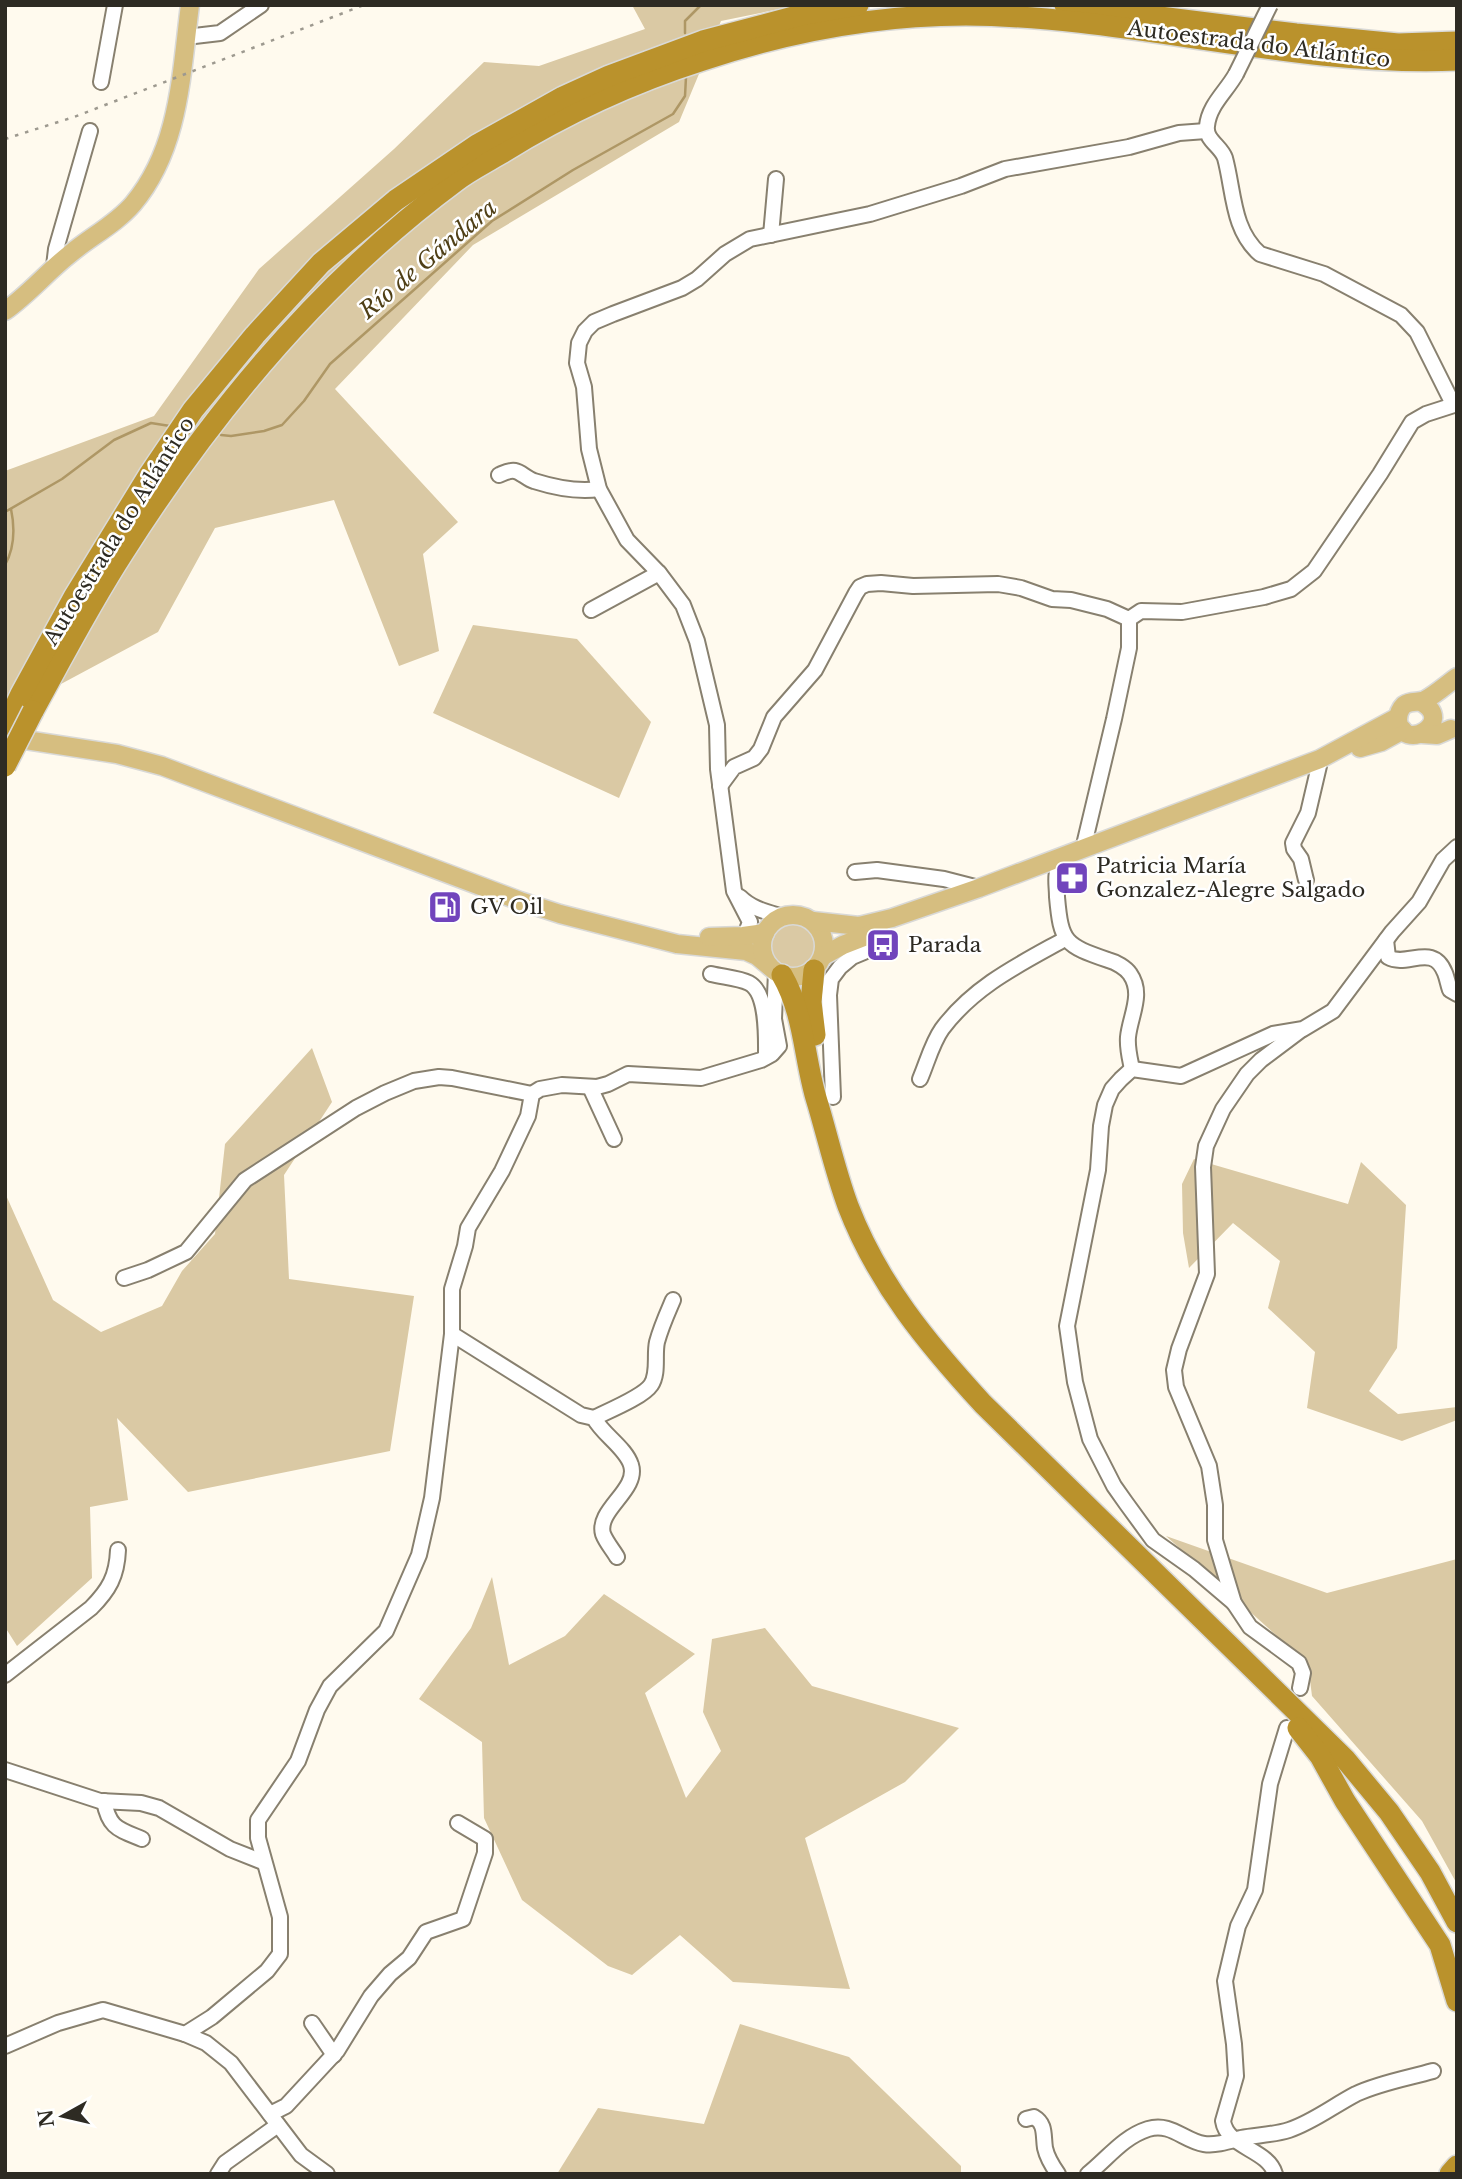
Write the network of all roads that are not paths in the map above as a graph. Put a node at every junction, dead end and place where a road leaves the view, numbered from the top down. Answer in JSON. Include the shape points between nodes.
{"nodes":[{"id":1,"x":115,"y":5,"type":"edge"},
{"id":2,"x":190,"y":5,"type":"edge"},
{"id":3,"x":261,"y":5,"type":"edge"},
{"id":4,"x":858,"y":5,"type":"edge"},
{"id":5,"x":1065,"y":5,"type":"edge"},
{"id":6,"x":1270,"y":5,"type":"edge"},
{"id":7,"x":186,"y":37,"type":"junction"},
{"id":8,"x":1457,"y":42,"type":"edge"},
{"id":9,"x":1457,"y":60,"type":"edge"},
{"id":10,"x":101,"y":82,"type":"dead end"},
{"id":11,"x":90,"y":131,"type":"dead end"},
{"id":12,"x":1206,"y":131,"type":"junction"},
{"id":13,"x":776,"y":179,"type":"dead end"},
{"id":14,"x":771,"y":234,"type":"junction"},
{"id":15,"x":54,"y":266,"type":"junction"},
{"id":16,"x":5,"y":311,"type":"edge"},
{"id":17,"x":499,"y":475,"type":"dead end"},
{"id":18,"x":599,"y":489,"type":"junction"},
{"id":19,"x":659,"y":573,"type":"junction"},
{"id":20,"x":591,"y":610,"type":"dead end"},
{"id":21,"x":1129,"y":619,"type":"junction"},
{"id":22,"x":1457,"y":677,"type":"edge"},
{"id":23,"x":1457,"y":689,"type":"edge"},
{"id":24,"x":27,"y":703,"type":"junction"},
{"id":25,"x":1426,"y":716,"type":"junction"},
{"id":26,"x":1401,"y":725,"type":"junction"},
{"id":27,"x":5,"y":727,"type":"edge"},
{"id":28,"x":1454,"y":727,"type":"edge"},
{"id":29,"x":5,"y":737,"type":"edge"},
{"id":30,"x":5,"y":766,"type":"edge"},
{"id":31,"x":1319,"y":766,"type":"junction"},
{"id":32,"x":720,"y":786,"type":"junction"},
{"id":33,"x":1088,"y":842,"type":"junction"},
{"id":34,"x":1457,"y":847,"type":"edge"},
{"id":35,"x":1055,"y":869,"type":"junction"},
{"id":36,"x":855,"y":872,"type":"dead end"},
{"id":37,"x":944,"y":879,"type":"junction"},
{"id":38,"x":1306,"y":880,"type":"dead end"},
{"id":39,"x":979,"y":888,"type":"junction"},
{"id":40,"x":734,"y":891,"type":"junction"},
{"id":41,"x":948,"y":899,"type":"junction"},
{"id":42,"x":745,"y":910,"type":"junction"},
{"id":43,"x":783,"y":916,"type":"junction"},
{"id":44,"x":813,"y":921,"type":"junction"},
{"id":45,"x":766,"y":931,"type":"junction"},
{"id":46,"x":876,"y":932,"type":"junction"},
{"id":47,"x":640,"y":934,"type":"junction"},
{"id":48,"x":743,"y":936,"type":"junction"},
{"id":49,"x":1065,"y":939,"type":"junction"},
{"id":50,"x":1387,"y":940,"type":"junction"},
{"id":51,"x":818,"y":963,"type":"junction"},
{"id":52,"x":776,"y":971,"type":"junction"},
{"id":53,"x":711,"y":974,"type":"dead end"},
{"id":54,"x":1457,"y":993,"type":"edge"},
{"id":55,"x":785,"y":1004,"type":"junction"},
{"id":56,"x":1303,"y":1029,"type":"junction"},
{"id":57,"x":766,"y":1057,"type":"junction"},
{"id":58,"x":1132,"y":1069,"type":"junction"},
{"id":59,"x":920,"y":1079,"type":"dead end"},
{"id":60,"x":590,"y":1087,"type":"junction"},
{"id":61,"x":532,"y":1094,"type":"junction"},
{"id":62,"x":833,"y":1097,"type":"dead end"},
{"id":63,"x":614,"y":1139,"type":"dead end"},
{"id":64,"x":829,"y":1141,"type":"junction"},
{"id":65,"x":124,"y":1278,"type":"dead end"},
{"id":66,"x":673,"y":1300,"type":"dead end"},
{"id":67,"x":452,"y":1334,"type":"junction"},
{"id":68,"x":594,"y":1418,"type":"junction"},
{"id":69,"x":118,"y":1550,"type":"dead end"},
{"id":70,"x":617,"y":1558,"type":"dead end"},
{"id":71,"x":1162,"y":1580,"type":"junction"},
{"id":72,"x":1234,"y":1603,"type":"junction"},
{"id":73,"x":5,"y":1675,"type":"edge"},
{"id":74,"x":1300,"y":1688,"type":"dead end"},
{"id":75,"x":1287,"y":1728,"type":"dead end"},
{"id":76,"x":5,"y":1770,"type":"edge"},
{"id":77,"x":104,"y":1801,"type":"junction"},
{"id":78,"x":458,"y":1823,"type":"dead end"},
{"id":79,"x":142,"y":1839,"type":"dead end"},
{"id":80,"x":263,"y":1863,"type":"junction"},
{"id":81,"x":1457,"y":1922,"type":"edge"},
{"id":82,"x":1457,"y":2001,"type":"edge"},
{"id":83,"x":312,"y":2023,"type":"dead end"},
{"id":84,"x":185,"y":2034,"type":"junction"},
{"id":85,"x":5,"y":2046,"type":"edge"},
{"id":86,"x":334,"y":2054,"type":"junction"},
{"id":87,"x":1433,"y":2071,"type":"dead end"},
{"id":88,"x":1026,"y":2119,"type":"dead end"},
{"id":89,"x":274,"y":2120,"type":"junction"},
{"id":90,"x":1236,"y":2140,"type":"junction"},
{"id":91,"x":1457,"y":2166,"type":"edge"},
{"id":92,"x":218,"y":2174,"type":"edge"},
{"id":93,"x":327,"y":2174,"type":"edge"},
{"id":94,"x":1058,"y":2174,"type":"edge"},
{"id":95,"x":1088,"y":2174,"type":"edge"},
{"id":96,"x":1275,"y":2174,"type":"edge"},
{"id":97,"x":1450,"y":2174,"type":"edge"}],
"edges":[{"from":1,"to":10,"type":"street"},
{"from":2,"to":7,"type":"main road"},
{"from":3,"to":7,"type":"street","via":[[220,33]]},
{"from":4,"to":24,"type":"highway","name":"Autoestrada do Atlántico","via":[[703,41],[609,76],[477,145],[396,200],[321,264],[193,410],[74,597]]},
{"from":5,"to":8,"type":"highway","name":"Autoestrada do Atlántico","via":[[1334,38],[1398,44]]},
{"from":6,"to":12,"type":"street","bridge":true,"via":[[1236,74],[1211,110]]},
{"from":7,"to":15,"type":"main road","via":[[171,131],[146,187],[126,211]]},
{"from":9,"to":24,"type":"highway","name":"Autoestrada do Atlántico","via":[[1331,57],[1098,23],[962,15],[903,18],[748,45],[603,97],[458,179],[381,241],[329,291],[231,402],[174,478]]},
{"from":11,"to":15,"type":"street"},
{"from":12,"to":14,"type":"street","via":[[1005,169],[870,214]]},
{"from":12,"to":21,"type":"street","via":[[1224,154],[1242,233],[1252,247],[1260,254],[1324,274],[1401,315],[1417,332],[1457,404],[1412,422],[1314,571],[1291,589],[1182,612],[1141,611]]},
{"from":13,"to":14,"type":"street"},
{"from":14,"to":18,"type":"street","via":[[750,239],[725,254],[682,288],[612,314],[584,331],[577,363]]},
{"from":15,"to":16,"type":"main road"},
{"from":17,"to":18,"type":"street","via":[[510,470],[535,481]]},
{"from":18,"to":19,"type":"street","via":[[628,540]]},
{"from":19,"to":20,"type":"street"},
{"from":19,"to":32,"type":"street","via":[[682,605],[697,641],[717,725]]},
{"from":21,"to":32,"type":"street","via":[[1107,609],[998,583],[867,584],[856,593],[816,670],[774,717],[761,749],[754,758],[734,767]]},
{"from":21,"to":33,"type":"street","via":[[1129,648]]},
{"from":22,"to":25,"type":"main road"},
{"from":23,"to":25,"type":"main road"},
{"from":24,"to":27,"type":"highway","name":"Autoestrada do Atlántico"},
{"from":24,"to":30,"type":"highway","name":"Autoestrada do Atlántico","bridge":true},
{"from":25,"to":26,"type":"main road","via":[[1412,735]]},
{"from":25,"to":26,"type":"main road","via":[[1410,702],[1399,712]]},
{"from":25,"to":28,"type":"main road","via":[[1437,735]]},
{"from":26,"to":31,"type":"main road","via":[[1381,742]]},
{"from":26,"to":33,"type":"main road"},
{"from":29,"to":47,"type":"main road","via":[[117,754],[162,766],[520,901]]},
{"from":31,"to":35,"type":"main road"},
{"from":31,"to":38,"type":"street","via":[[1308,813],[1293,843]]},
{"from":32,"to":40,"type":"street"},
{"from":33,"to":39,"type":"main road"},
{"from":34,"to":50,"type":"street"},
{"from":35,"to":46,"type":"main road"},
{"from":35,"to":49,"type":"street","via":[[1059,922]]},
{"from":36,"to":37,"type":"street","via":[[877,870]]},
{"from":37,"to":39,"type":"street"},
{"from":37,"to":41,"type":"street","via":[[951,883]]},
{"from":39,"to":41,"type":"main road"},
{"from":40,"to":42,"type":"street"},
{"from":40,"to":43,"type":"street","via":[[753,907]]},
{"from":41,"to":44,"type":"main road","via":[[859,926]]},
{"from":42,"to":45,"type":"street","via":[[753,913]]},
{"from":42,"to":48,"type":"street","via":[[750,922]]},
{"from":43,"to":44,"type":"main road"},
{"from":43,"to":45,"type":"main road"},
{"from":44,"to":51,"type":"main road","via":[[825,949]]},
{"from":45,"to":48,"type":"main road"},
{"from":45,"to":52,"type":"main road","via":[[762,950]]},
{"from":46,"to":51,"type":"main road","via":[[843,945]]},
{"from":46,"to":62,"type":"street","via":[[864,952],[846,962],[831,979]]},
{"from":47,"to":48,"type":"main road"},
{"from":47,"to":52,"type":"main road","via":[[677,944],[746,951]]},
{"from":49,"to":58,"type":"street","via":[[1116,962],[1130,974],[1137,998],[1128,1039]]},
{"from":49,"to":59,"type":"street","via":[[977,992],[943,1028]]},
{"from":50,"to":54,"type":"street","via":[[1391,960],[1432,958],[1445,972],[1450,990]]},
{"from":50,"to":56,"type":"street","via":[[1334,1011]]},
{"from":51,"to":52,"type":"main road","via":[[795,977]]},
{"from":51,"to":64,"type":"highway","via":[[811,1002]]},
{"from":52,"to":55,"type":"highway"},
{"from":53,"to":57,"type":"street","via":[[749,983],[759,992]]},
{"from":55,"to":57,"type":"street","via":[[774,1019],[779,1046]]},
{"from":55,"to":64,"type":"highway"},
{"from":56,"to":58,"type":"street","via":[[1273,1034],[1181,1076]]},
{"from":56,"to":72,"type":"street","via":[[1247,1074],[1209,1138],[1203,1167],[1207,1274],[1174,1370],[1176,1387],[1209,1466],[1215,1541]]},
{"from":57,"to":60,"type":"street","via":[[702,1077],[628,1074]]},
{"from":58,"to":72,"type":"street","via":[[1112,1089],[1101,1126],[1098,1170],[1067,1326],[1075,1382],[1090,1439],[1114,1486],[1153,1540]]},
{"from":60,"to":61,"type":"street","via":[[562,1085]]},
{"from":60,"to":63,"type":"street"},
{"from":61,"to":65,"type":"street","via":[[439,1077],[414,1081],[385,1094],[245,1180],[186,1252]]},
{"from":61,"to":67,"type":"street","via":[[528,1116],[502,1171],[468,1228],[452,1289]]},
{"from":64,"to":71,"type":"highway","via":[[848,1206],[904,1312],[983,1404]]},
{"from":66,"to":68,"type":"street","via":[[656,1345],[651,1385]]},
{"from":67,"to":68,"type":"street","via":[[581,1415]]},
{"from":67,"to":80,"type":"street","via":[[432,1497],[419,1555],[386,1631],[330,1686],[298,1761],[258,1820]]},
{"from":68,"to":70,"type":"street","via":[[631,1465],[632,1477],[602,1524]]},
{"from":69,"to":73,"type":"street","via":[[117,1568],[102,1597]]},
{"from":71,"to":81,"type":"highway","via":[[1345,1759],[1389,1812]]},
{"from":71,"to":82,"type":"highway","via":[[1190,1618],[1311,1743],[1440,1945]]},
{"from":72,"to":74,"type":"street","via":[[1251,1627],[1299,1663],[1303,1673]]},
{"from":75,"to":90,"type":"street","via":[[1270,1784],[1255,1890],[1238,1926],[1226,1982],[1236,2077],[1223,2121]]},
{"from":76,"to":77,"type":"street"},
{"from":77,"to":79,"type":"street","via":[[113,1826]]},
{"from":77,"to":80,"type":"street","via":[[141,1802],[159,1808]]},
{"from":78,"to":86,"type":"street","via":[[485,1839],[485,1853],[463,1919],[426,1932],[409,1958],[371,1996]]},
{"from":80,"to":84,"type":"street","via":[[280,1917],[280,1954],[267,1971]]},
{"from":83,"to":86,"type":"street"},
{"from":84,"to":85,"type":"street","via":[[103,2010]]},
{"from":84,"to":89,"type":"street","via":[[206,2043],[231,2063]]},
{"from":86,"to":89,"type":"street"},
{"from":87,"to":90,"type":"street","via":[[1357,2094],[1288,2130]]},
{"from":88,"to":94,"type":"street","via":[[1040,2120],[1047,2155]]},
{"from":89,"to":92,"type":"street"},
{"from":89,"to":93,"type":"street","via":[[301,2155]]},
{"from":90,"to":95,"type":"street","via":[[1203,2144],[1169,2128],[1149,2129],[1132,2136]]},
{"from":90,"to":96,"type":"street","via":[[1268,2162]]},
{"from":91,"to":97,"type":"highway"}]}
